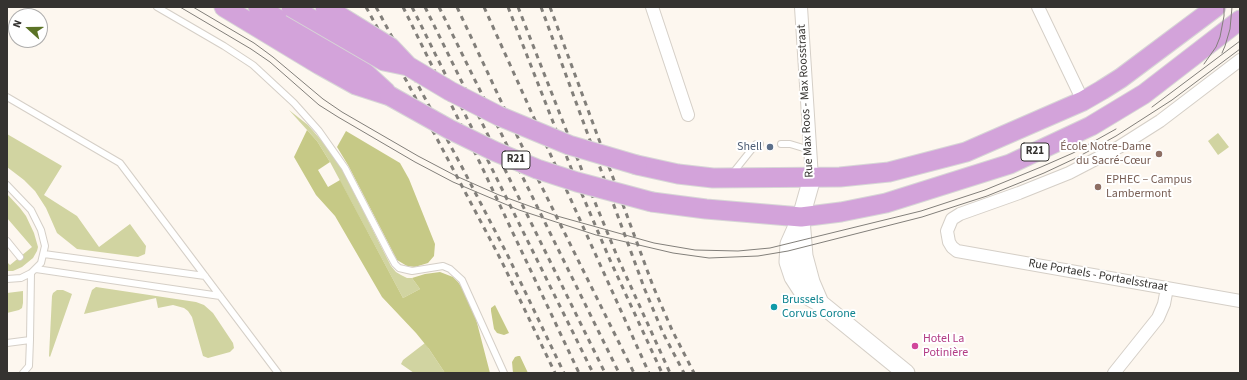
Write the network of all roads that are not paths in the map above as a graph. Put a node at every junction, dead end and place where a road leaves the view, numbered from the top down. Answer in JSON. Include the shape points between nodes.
{"nodes":[{"id":1,"x":158,"y":7,"type":"edge"},
{"id":2,"x":224,"y":7,"type":"edge"},
{"id":3,"x":258,"y":7,"type":"edge"},
{"id":4,"x":291,"y":7,"type":"edge"},
{"id":5,"x":325,"y":7,"type":"edge"},
{"id":6,"x":652,"y":7,"type":"edge"},
{"id":7,"x":801,"y":7,"type":"edge"},
{"id":8,"x":1038,"y":7,"type":"edge"},
{"id":9,"x":1216,"y":7,"type":"edge"},
{"id":10,"x":1240,"y":20,"type":"edge"},
{"id":11,"x":1240,"y":60,"type":"edge"},
{"id":12,"x":408,"y":66,"type":"junction"},
{"id":13,"x":390,"y":96,"type":"junction"},
{"id":14,"x":7,"y":97,"type":"edge"},
{"id":15,"x":1083,"y":101,"type":"junction"},
{"id":16,"x":688,"y":115,"type":"dead end"},
{"id":17,"x":760,"y":144,"type":"dead end"},
{"id":18,"x":781,"y":144,"type":"dead end"},
{"id":19,"x":810,"y":150,"type":"junction"},
{"id":20,"x":812,"y":178,"type":"junction"},
{"id":21,"x":728,"y":179,"type":"junction"},
{"id":22,"x":7,"y":185,"type":"edge"},
{"id":23,"x":801,"y":217,"type":"junction"},
{"id":24,"x":7,"y":241,"type":"edge"},
{"id":25,"x":44,"y":254,"type":"junction"},
{"id":26,"x":20,"y":257,"type":"dead end"},
{"id":27,"x":36,"y":269,"type":"junction"},
{"id":28,"x":31,"y":274,"type":"junction"},
{"id":29,"x":205,"y":276,"type":"junction"},
{"id":30,"x":7,"y":279,"type":"edge"},
{"id":31,"x":1167,"y":288,"type":"junction"},
{"id":32,"x":220,"y":296,"type":"junction"},
{"id":33,"x":1240,"y":301,"type":"edge"},
{"id":34,"x":30,"y":340,"type":"junction"},
{"id":35,"x":7,"y":343,"type":"edge"},
{"id":36,"x":23,"y":373,"type":"edge"},
{"id":37,"x":278,"y":373,"type":"edge"},
{"id":38,"x":504,"y":373,"type":"edge"},
{"id":39,"x":906,"y":373,"type":"edge"},
{"id":40,"x":1114,"y":373,"type":"edge"}],
"edges":[{"from":1,"to":38,"type":"lane","via":[[247,61],[294,103],[345,168],[399,268],[412,271],[443,266],[462,280]]},
{"from":2,"to":13,"type":"main road","via":[[356,85]]},
{"from":3,"to":13,"type":"main road","number":"R21","via":[[361,69]]},
{"from":4,"to":12,"type":"main road","number":"R21","bridge":true,"via":[[384,61]]},
{"from":5,"to":12,"type":"main road","bridge":true,"via":[[390,46]]},
{"from":6,"to":16,"type":"street"},
{"from":7,"to":19,"type":"street","name":"Rue Max Roos - Max Roosstraat"},
{"from":8,"to":15,"type":"street"},
{"from":9,"to":15,"type":"main road","number":"R21","via":[[1121,78]]},
{"from":10,"to":23,"type":"main road","number":"R21","via":[[1144,94],[1091,126],[1010,164],[886,203]]},
{"from":11,"to":31,"type":"street","name":"Rue Portaels - Portaelsstraat","via":[[1160,121],[1119,147],[1068,173],[955,217],[949,222],[946,231],[949,242],[957,251]]},
{"from":12,"to":21,"type":"main road","number":"R21","bridge":true,"via":[[499,116],[569,145],[636,165],[678,174]]},
{"from":13,"to":23,"type":"main road","number":"R21","bridge":true,"via":[[494,151],[577,182],[652,202],[706,210]]},
{"from":14,"to":29,"type":"lane","via":[[120,163]]},
{"from":15,"to":20,"type":"main road","number":"R21","via":[[966,152],[889,172]]},
{"from":17,"to":21,"type":"lane","via":[[756,144]]},
{"from":18,"to":19,"type":"lane"},
{"from":19,"to":20,"type":"street","name":"Rue Max Roos - Max Roosstraat"},
{"from":20,"to":21,"type":"main road","number":"R21"},
{"from":20,"to":23,"type":"street","name":"Rue Max Roos - Max Roosstraat"},
{"from":22,"to":25,"type":"lane","via":[[32,210],[37,219],[46,246]]},
{"from":23,"to":39,"type":"street","name":"Rue Max Roos - Max Roosstraat","via":[[789,244],[788,262],[792,277],[804,294],[820,303]]},
{"from":24,"to":26,"type":"lane"},
{"from":25,"to":27,"type":"lane"},
{"from":25,"to":29,"type":"lane"},
{"from":27,"to":28,"type":"lane"},
{"from":27,"to":32,"type":"lane"},
{"from":28,"to":30,"type":"lane"},
{"from":28,"to":34,"type":"lane"},
{"from":29,"to":32,"type":"lane"},
{"from":31,"to":33,"type":"street","name":"Rue Portaels - Portaelsstraat"},
{"from":31,"to":40,"type":"street","via":[[1158,318]]},
{"from":32,"to":37,"type":"lane"},
{"from":34,"to":35,"type":"lane"},
{"from":34,"to":36,"type":"lane","via":[[29,366]]}]}
